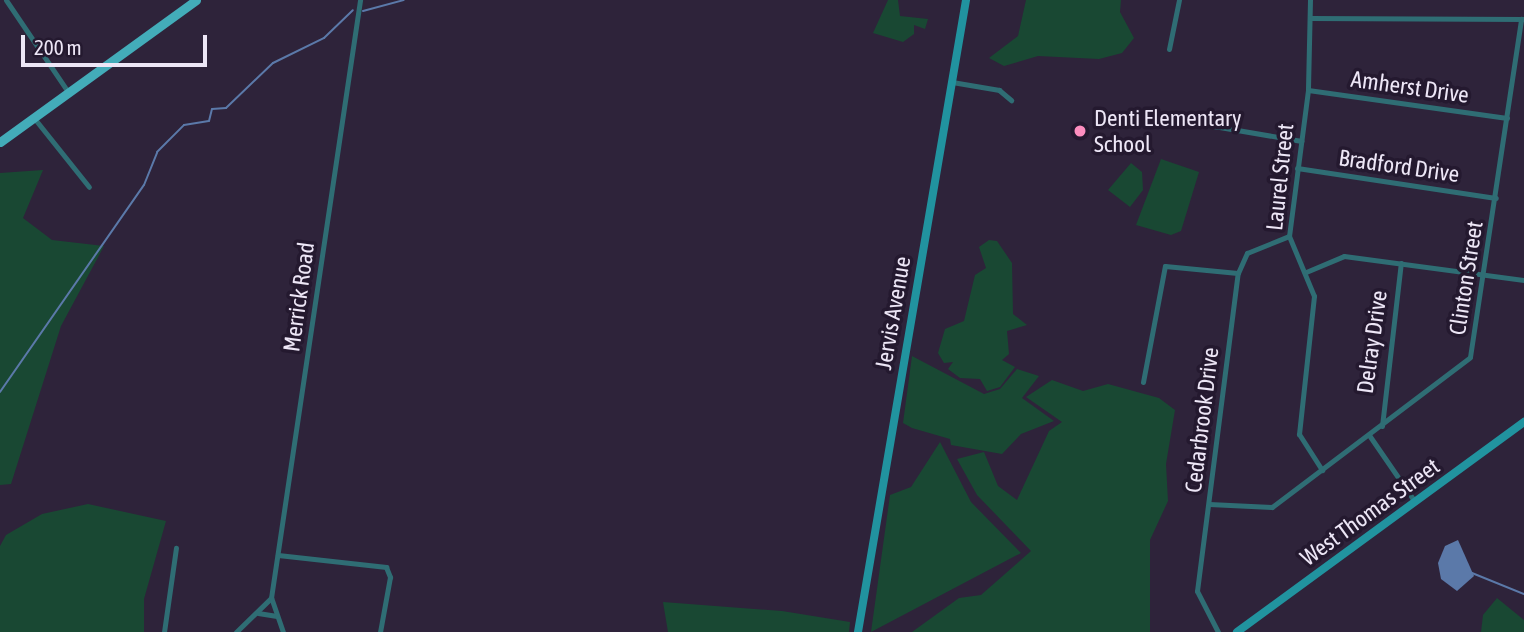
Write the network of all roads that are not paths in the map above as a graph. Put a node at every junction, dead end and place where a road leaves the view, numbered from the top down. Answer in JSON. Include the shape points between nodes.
{"nodes":[{"id":1,"x":6,"y":0,"type":"edge"},
{"id":2,"x":196,"y":0,"type":"edge"},
{"id":3,"x":360,"y":0,"type":"edge"},
{"id":4,"x":966,"y":0,"type":"edge"},
{"id":5,"x":1179,"y":0,"type":"edge"},
{"id":6,"x":1310,"y":0,"type":"edge"},
{"id":7,"x":1310,"y":18,"type":"junction"},
{"id":8,"x":1522,"y":19,"type":"edge"},
{"id":9,"x":1169,"y":49,"type":"dead end"},
{"id":10,"x":952,"y":82,"type":"junction"},
{"id":11,"x":66,"y":89,"type":"junction"},
{"id":12,"x":1308,"y":90,"type":"junction"},
{"id":13,"x":1011,"y":100,"type":"dead end"},
{"id":14,"x":33,"y":115,"type":"junction"},
{"id":15,"x":1507,"y":118,"type":"junction"},
{"id":16,"x":1196,"y":123,"type":"dead end"},
{"id":17,"x":1301,"y":141,"type":"junction"},
{"id":18,"x":0,"y":142,"type":"edge"},
{"id":19,"x":1297,"y":168,"type":"junction"},
{"id":20,"x":89,"y":187,"type":"dead end"},
{"id":21,"x":1496,"y":198,"type":"junction"},
{"id":22,"x":1289,"y":236,"type":"junction"},
{"id":23,"x":1401,"y":263,"type":"junction"},
{"id":24,"x":1306,"y":272,"type":"junction"},
{"id":25,"x":1238,"y":273,"type":"junction"},
{"id":26,"x":1484,"y":276,"type":"junction"},
{"id":27,"x":1524,"y":280,"type":"edge"},
{"id":28,"x":1143,"y":382,"type":"dead end"},
{"id":29,"x":1524,"y":422,"type":"edge"},
{"id":30,"x":1382,"y":426,"type":"junction"},
{"id":31,"x":1369,"y":435,"type":"junction"},
{"id":32,"x":1322,"y":470,"type":"junction"},
{"id":33,"x":1416,"y":503,"type":"junction"},
{"id":34,"x":1209,"y":504,"type":"junction"},
{"id":35,"x":176,"y":548,"type":"dead end"},
{"id":36,"x":278,"y":555,"type":"junction"},
{"id":37,"x":271,"y":598,"type":"junction"},
{"id":38,"x":258,"y":613,"type":"junction"},
{"id":39,"x":276,"y":617,"type":"junction"},
{"id":40,"x":164,"y":632,"type":"edge"},
{"id":41,"x":236,"y":632,"type":"edge"},
{"id":42,"x":283,"y":632,"type":"edge"},
{"id":43,"x":380,"y":632,"type":"edge"},
{"id":44,"x":858,"y":632,"type":"edge"},
{"id":45,"x":1218,"y":632,"type":"edge"},
{"id":46,"x":1237,"y":632,"type":"edge"}],
"edges":[{"from":1,"to":11,"type":"street"},
{"from":2,"to":11,"type":"main road"},
{"from":3,"to":36,"type":"street","name":"Merrick Road"},
{"from":4,"to":10,"type":"street","name":"Jervis Avenue"},
{"from":5,"to":9,"type":"street"},
{"from":6,"to":7,"type":"street","name":"Laurel Street"},
{"from":7,"to":8,"type":"street"},
{"from":7,"to":12,"type":"street","name":"Laurel Street"},
{"from":8,"to":15,"type":"street","name":"Clinton Street"},
{"from":10,"to":13,"type":"street","via":[[999,90]]},
{"from":10,"to":44,"type":"street","name":"Jervis Avenue"},
{"from":11,"to":14,"type":"main road"},
{"from":12,"to":15,"type":"street","name":"Amherst Drive"},
{"from":12,"to":17,"type":"street","name":"Laurel Street"},
{"from":14,"to":18,"type":"main road"},
{"from":14,"to":20,"type":"street"},
{"from":15,"to":21,"type":"street","name":"Clinton Street"},
{"from":16,"to":17,"type":"street"},
{"from":17,"to":19,"type":"street","name":"Laurel Street"},
{"from":19,"to":21,"type":"street","name":"Bradford Drive"},
{"from":19,"to":22,"type":"street","name":"Laurel Street"},
{"from":21,"to":26,"type":"street","name":"Clinton Street"},
{"from":22,"to":24,"type":"street","name":"Laurel Street"},
{"from":22,"to":25,"type":"street","via":[[1247,253]]},
{"from":23,"to":24,"type":"street","via":[[1344,256]]},
{"from":23,"to":26,"type":"street"},
{"from":23,"to":30,"type":"street","name":"Delray Drive"},
{"from":24,"to":32,"type":"street","name":"Laurel Street","via":[[1313,304],[1298,425]]},
{"from":25,"to":28,"type":"street","via":[[1165,266]]},
{"from":25,"to":34,"type":"street","name":"Cedarbrook Drive"},
{"from":26,"to":27,"type":"street"},
{"from":26,"to":30,"type":"street","name":"Clinton Street","via":[[1470,357]]},
{"from":29,"to":33,"type":"street","name":"West Thomas Street"},
{"from":30,"to":31,"type":"street","name":"Clinton Street"},
{"from":31,"to":32,"type":"street","name":"Clinton Street"},
{"from":31,"to":33,"type":"street"},
{"from":32,"to":34,"type":"street","name":"Clinton Street","via":[[1272,507]]},
{"from":33,"to":46,"type":"street","name":"West Thomas Street"},
{"from":34,"to":45,"type":"street","name":"Cedarbrook Drive","via":[[1197,591]]},
{"from":35,"to":40,"type":"street"},
{"from":36,"to":37,"type":"street","name":"Merrick Road"},
{"from":36,"to":43,"type":"street","via":[[386,567],[390,577]]},
{"from":37,"to":38,"type":"street"},
{"from":37,"to":39,"type":"street"},
{"from":38,"to":39,"type":"street"},
{"from":38,"to":41,"type":"street"},
{"from":39,"to":42,"type":"street"}]}
